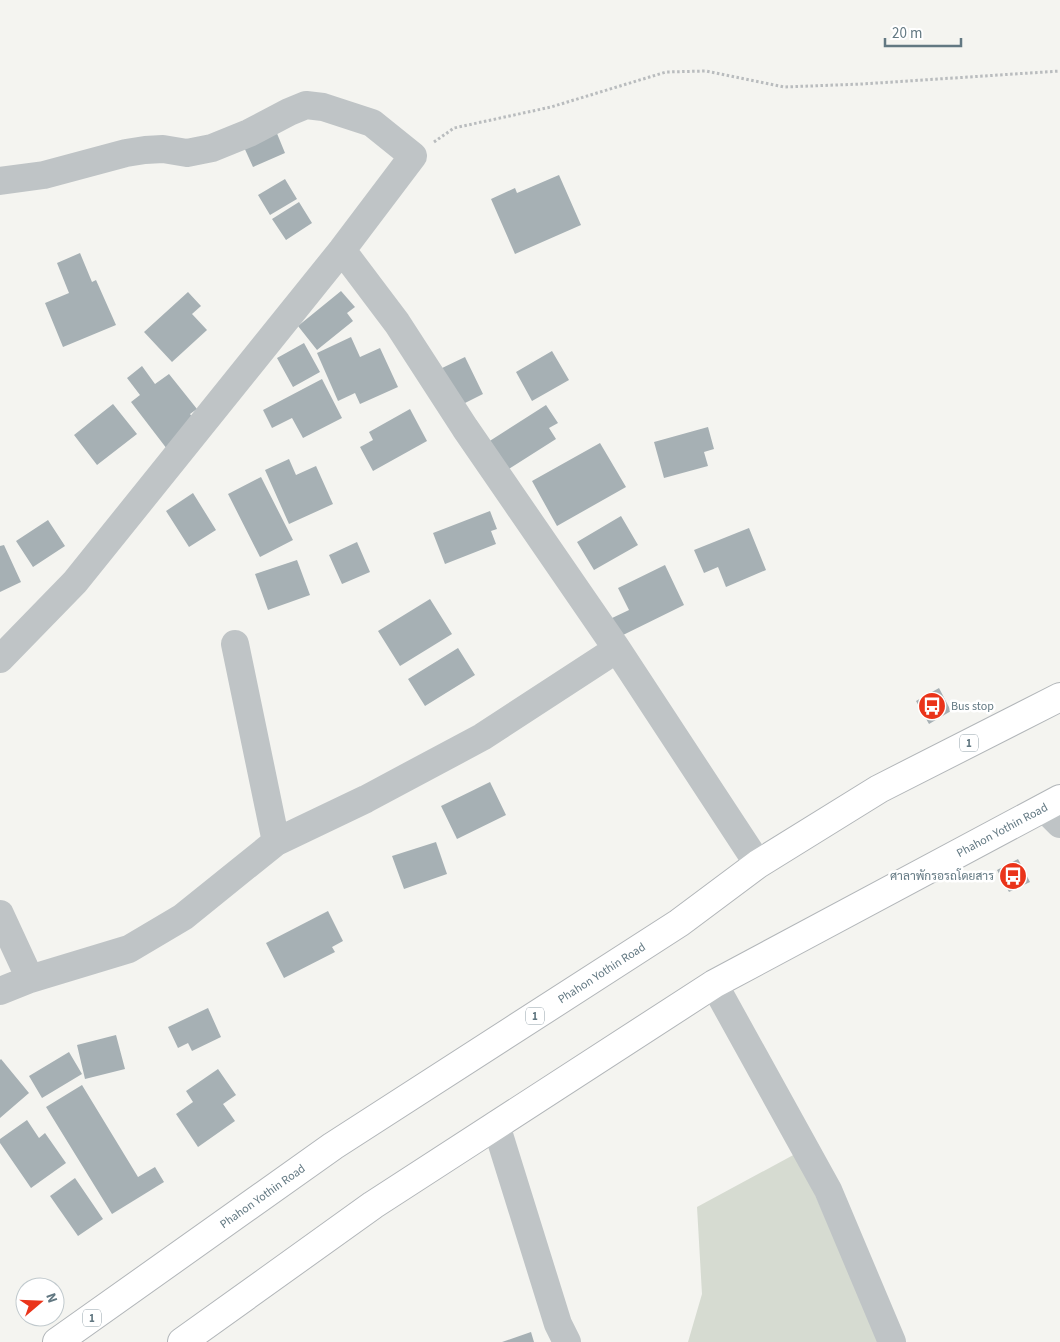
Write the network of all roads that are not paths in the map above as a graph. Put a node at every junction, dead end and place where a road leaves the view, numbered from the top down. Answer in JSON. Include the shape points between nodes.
{"nodes":[{"id":1,"x":0,"y":181,"type":"edge"},
{"id":2,"x":342,"y":250,"type":"junction"},
{"id":3,"x":235,"y":644,"type":"dead end"},
{"id":4,"x":617,"y":649,"type":"junction"},
{"id":5,"x":0,"y":659,"type":"edge"},
{"id":6,"x":1060,"y":697,"type":"edge"},
{"id":7,"x":1055,"y":810,"type":"edge"},
{"id":8,"x":276,"y":842,"type":"junction"},
{"id":9,"x":758,"y":864,"type":"junction"},
{"id":10,"x":0,"y":914,"type":"edge"},
{"id":11,"x":30,"y":979,"type":"junction"},
{"id":12,"x":714,"y":984,"type":"junction"},
{"id":13,"x":0,"y":991,"type":"edge"},
{"id":14,"x":496,"y":1125,"type":"junction"},
{"id":15,"x":57,"y":1342,"type":"edge"},
{"id":16,"x":182,"y":1342,"type":"edge"},
{"id":17,"x":567,"y":1342,"type":"edge"},
{"id":18,"x":892,"y":1342,"type":"edge"}],
"edges":[{"from":1,"to":2,"type":"street","via":[[44,175],[145,150],[187,153],[212,148],[306,105],[323,107],[372,123],[413,156]]},
{"from":2,"to":4,"type":"street","via":[[397,323],[464,428]]},
{"from":2,"to":5,"type":"street","via":[[75,582]]},
{"from":3,"to":8,"type":"street"},
{"from":4,"to":8,"type":"street","via":[[482,737],[366,799]]},
{"from":4,"to":9,"type":"street"},
{"from":6,"to":9,"type":"highway","name":"Phahon Yothin Road","number":"1","via":[[879,789]]},
{"from":7,"to":12,"type":"highway","name":"Phahon Yothin Road"},
{"from":8,"to":11,"type":"street","via":[[183,917],[129,949]]},
{"from":9,"to":15,"type":"highway","name":"Phahon Yothin Road","number":"1","via":[[679,923],[333,1146]]},
{"from":10,"to":11,"type":"street"},
{"from":11,"to":13,"type":"street"},
{"from":12,"to":14,"type":"highway","name":"Phahon Yothin Road"},
{"from":12,"to":18,"type":"street","via":[[828,1190]]},
{"from":14,"to":16,"type":"highway","name":"Phahon Yothin Road","via":[[373,1205]]},
{"from":14,"to":17,"type":"street","via":[[558,1324]]}]}
